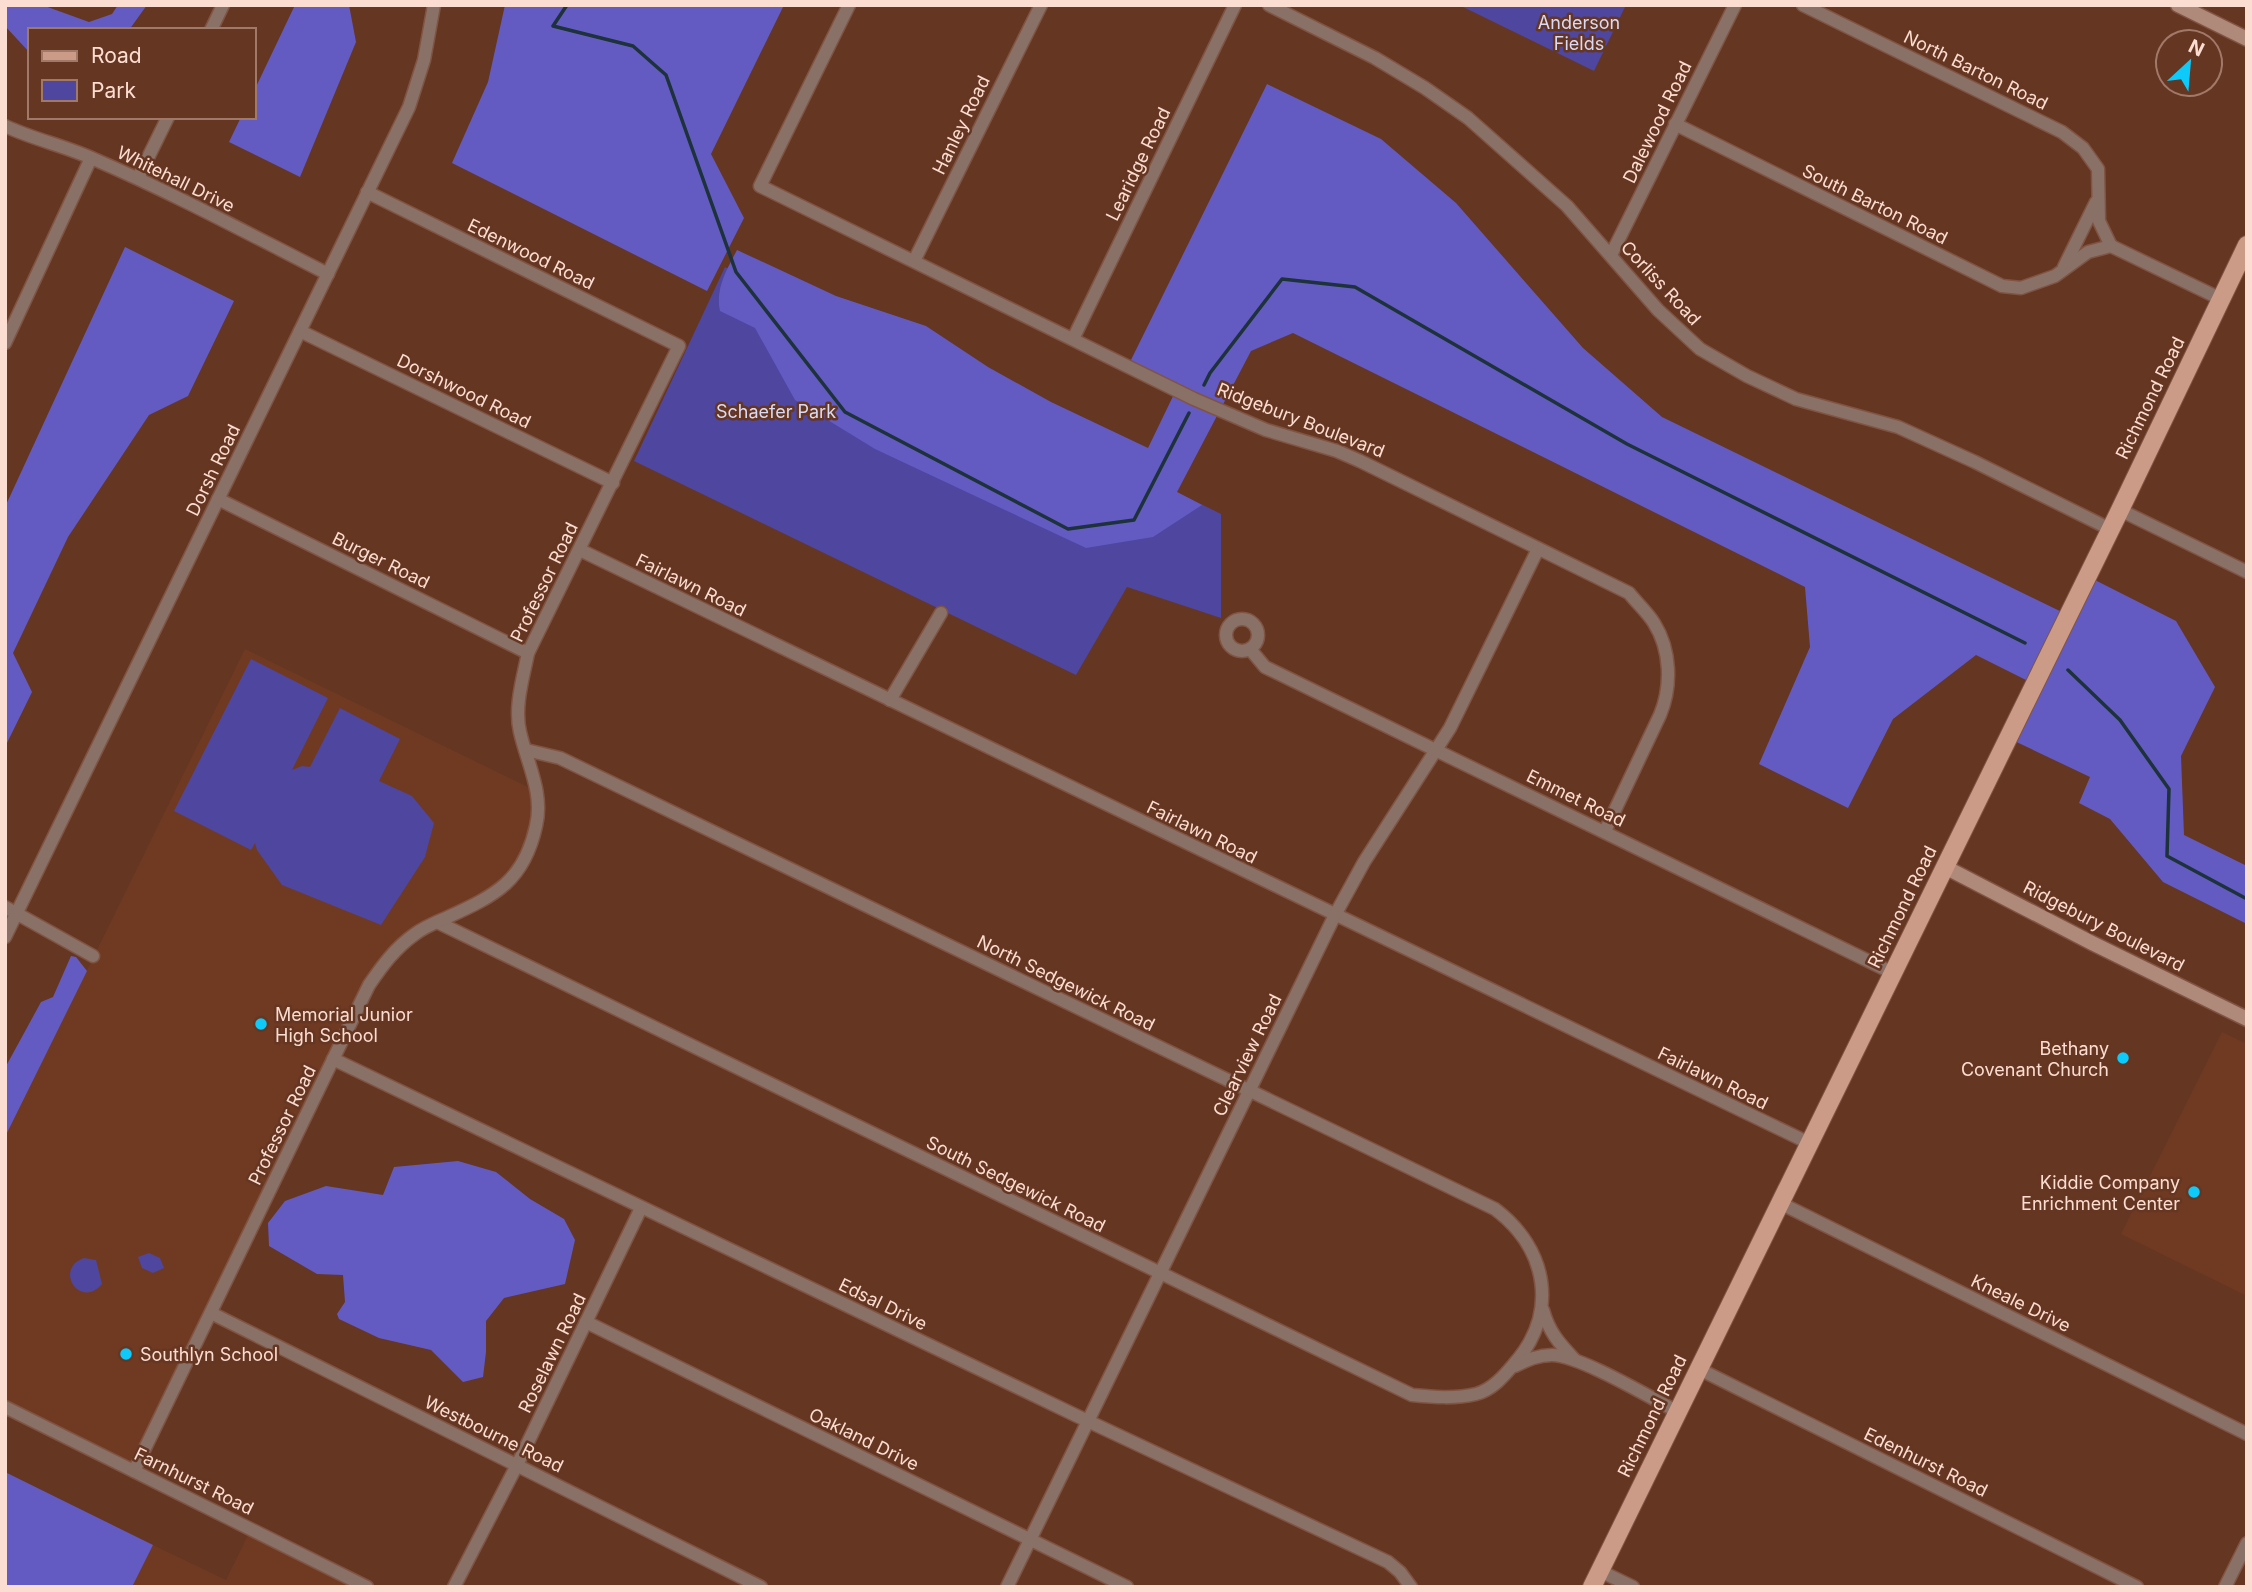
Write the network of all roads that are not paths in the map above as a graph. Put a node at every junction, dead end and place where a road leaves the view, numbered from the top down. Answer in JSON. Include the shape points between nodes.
{"nodes":[{"id":1,"x":223,"y":5,"type":"edge"},
{"id":2,"x":849,"y":5,"type":"edge"},
{"id":3,"x":1041,"y":5,"type":"edge"},
{"id":4,"x":1235,"y":5,"type":"edge"},
{"id":5,"x":1269,"y":5,"type":"edge"},
{"id":6,"x":1735,"y":5,"type":"edge"},
{"id":7,"x":1802,"y":5,"type":"edge"},
{"id":8,"x":2178,"y":5,"type":"edge"},
{"id":9,"x":431,"y":7,"type":"edge"},
{"id":10,"x":212,"y":28,"type":"edge"},
{"id":11,"x":2247,"y":39,"type":"edge"},
{"id":12,"x":167,"y":119,"type":"edge"},
{"id":13,"x":1675,"y":124,"type":"junction"},
{"id":14,"x":5,"y":126,"type":"edge"},
{"id":15,"x":92,"y":158,"type":"junction"},
{"id":16,"x":138,"y":178,"type":"junction"},
{"id":17,"x":367,"y":192,"type":"junction"},
{"id":18,"x":2098,"y":198,"type":"junction"},
{"id":19,"x":2247,"y":245,"type":"edge"},
{"id":20,"x":2111,"y":246,"type":"junction"},
{"id":21,"x":1611,"y":255,"type":"junction"},
{"id":22,"x":914,"y":261,"type":"junction"},
{"id":23,"x":2062,"y":271,"type":"junction"},
{"id":24,"x":328,"y":274,"type":"junction"},
{"id":25,"x":2221,"y":299,"type":"junction"},
{"id":26,"x":300,"y":331,"type":"junction"},
{"id":27,"x":1073,"y":339,"type":"junction"},
{"id":28,"x":5,"y":343,"type":"edge"},
{"id":29,"x":679,"y":346,"type":"joint"},
{"id":30,"x":613,"y":483,"type":"junction"},
{"id":31,"x":218,"y":499,"type":"junction"},
{"id":32,"x":2120,"y":510,"type":"junction"},
{"id":33,"x":2110,"y":529,"type":"junction"},
{"id":34,"x":1538,"y":549,"type":"junction"},
{"id":35,"x":580,"y":550,"type":"junction"},
{"id":36,"x":2247,"y":572,"type":"edge"},
{"id":37,"x":941,"y":613,"type":"dead end"},
{"id":38,"x":1250,"y":649,"type":"dead end"},
{"id":39,"x":528,"y":653,"type":"junction"},
{"id":40,"x":890,"y":700,"type":"junction"},
{"id":41,"x":526,"y":750,"type":"junction"},
{"id":42,"x":1435,"y":750,"type":"junction"},
{"id":43,"x":1605,"y":831,"type":"junction"},
{"id":44,"x":1945,"y":867,"type":"junction"},
{"id":45,"x":11,"y":911,"type":"edge"},
{"id":46,"x":1335,"y":915,"type":"junction"},
{"id":47,"x":437,"y":922,"type":"junction"},
{"id":48,"x":5,"y":937,"type":"edge"},
{"id":49,"x":93,"y":956,"type":"dead end"},
{"id":50,"x":1893,"y":973,"type":"junction"},
{"id":51,"x":2247,"y":1019,"type":"edge"},
{"id":52,"x":333,"y":1059,"type":"junction"},
{"id":53,"x":1249,"y":1091,"type":"junction"},
{"id":54,"x":1809,"y":1143,"type":"junction"},
{"id":55,"x":1780,"y":1203,"type":"junction"},
{"id":56,"x":641,"y":1208,"type":"junction"},
{"id":57,"x":1160,"y":1273,"type":"junction"},
{"id":58,"x":1543,"y":1302,"type":"junction"},
{"id":59,"x":211,"y":1313,"type":"junction"},
{"id":60,"x":586,"y":1322,"type":"junction"},
{"id":61,"x":1574,"y":1359,"type":"junction"},
{"id":62,"x":1512,"y":1367,"type":"junction"},
{"id":63,"x":1699,"y":1369,"type":"junction"},
{"id":64,"x":5,"y":1407,"type":"edge"},
{"id":65,"x":1678,"y":1412,"type":"junction"},
{"id":66,"x":1088,"y":1421,"type":"junction"},
{"id":67,"x":2247,"y":1434,"type":"edge"},
{"id":68,"x":517,"y":1465,"type":"junction"},
{"id":69,"x":134,"y":1471,"type":"junction"},
{"id":70,"x":1030,"y":1540,"type":"junction"},
{"id":71,"x":2247,"y":1544,"type":"edge"},
{"id":72,"x":1596,"y":1579,"type":"edge"},
{"id":73,"x":367,"y":1587,"type":"edge"},
{"id":74,"x":454,"y":1587,"type":"edge"},
{"id":75,"x":761,"y":1587,"type":"edge"},
{"id":76,"x":1007,"y":1587,"type":"edge"},
{"id":77,"x":1127,"y":1587,"type":"edge"},
{"id":78,"x":1411,"y":1587,"type":"edge"},
{"id":79,"x":1633,"y":1587,"type":"edge"},
{"id":80,"x":2137,"y":1587,"type":"edge"},
{"id":81,"x":2225,"y":1587,"type":"edge"}],
"edges":[{"from":1,"to":10,"type":"street"},
{"from":2,"to":22,"type":"street","name":"Ridgebury Boulevard","via":[[760,187]]},
{"from":3,"to":22,"type":"street","name":"Hanley Road"},
{"from":4,"to":27,"type":"street","name":"Learidge Road"},
{"from":5,"to":21,"type":"street","name":"Corliss Road","via":[[1375,58],[1468,118],[1567,206]]},
{"from":6,"to":13,"type":"street","name":"Dalewood Road"},
{"from":7,"to":18,"type":"street","name":"North Barton Road","via":[[2062,132],[2083,148],[2098,169]]},
{"from":8,"to":11,"type":"street"},
{"from":9,"to":17,"type":"street","name":"Dorsh Road","via":[[424,60],[409,107]]},
{"from":12,"to":16,"type":"street"},
{"from":13,"to":21,"type":"street","name":"Dalewood Road"},
{"from":13,"to":23,"type":"street","name":"South Barton Road","via":[[2002,286],[2021,288]]},
{"from":14,"to":15,"type":"street","name":"Whitehall Drive"},
{"from":15,"to":16,"type":"street","name":"Whitehall Drive"},
{"from":15,"to":28,"type":"street"},
{"from":16,"to":24,"type":"street","name":"Whitehall Drive"},
{"from":17,"to":24,"type":"street","name":"Dorsh Road"},
{"from":17,"to":29,"type":"street","name":"Edenwood Road"},
{"from":18,"to":20,"type":"street","name":"North Barton Road","via":[[2099,221]]},
{"from":18,"to":23,"type":"street"},
{"from":19,"to":25,"type":"main road","name":"Richmond Road"},
{"from":20,"to":23,"type":"street","name":"South Barton Road","via":[[2088,252]]},
{"from":20,"to":25,"type":"street"},
{"from":21,"to":33,"type":"street","name":"Corliss Road","via":[[1658,310],[1700,349],[1747,376],[1796,399],[1898,427]]},
{"from":22,"to":27,"type":"street","name":"Ridgebury Boulevard"},
{"from":24,"to":26,"type":"street","name":"Dorsh Road"},
{"from":25,"to":32,"type":"main road","name":"Richmond Road"},
{"from":26,"to":30,"type":"street","name":"Dorshwood Road"},
{"from":26,"to":31,"type":"street","name":"Dorsh Road"},
{"from":27,"to":34,"type":"street","name":"Ridgebury Boulevard","via":[[1237,418],[1360,461]]},
{"from":29,"to":30,"type":"street","name":"Professor Road"},
{"from":30,"to":35,"type":"street","name":"Professor Road"},
{"from":31,"to":39,"type":"street","name":"Burger Road"},
{"from":31,"to":45,"type":"street","name":"Dorsh Road"},
{"from":32,"to":33,"type":"main road","name":"Richmond Road"},
{"from":32,"to":36,"type":"street"},
{"from":33,"to":44,"type":"main road","name":"Richmond Road"},
{"from":34,"to":42,"type":"street","name":"Clearview Road"},
{"from":34,"to":43,"type":"street","name":"Ridgebury Boulevard","via":[[1629,593],[1654,624],[1665,650],[1667,700]]},
{"from":35,"to":39,"type":"street","name":"Professor Road"},
{"from":35,"to":40,"type":"street","name":"Fairlawn Road"},
{"from":37,"to":40,"type":"street"},
{"from":38,"to":42,"type":"street","name":"Emmet Road","via":[[1265,667]]},
{"from":39,"to":41,"type":"street","name":"Professor Road","via":[[518,704]]},
{"from":40,"to":46,"type":"street","name":"Fairlawn Road"},
{"from":41,"to":47,"type":"street","name":"Professor Road","via":[[536,780],[537,823],[528,855],[512,880],[481,902]]},
{"from":41,"to":53,"type":"street","name":"North Sedgewick Road","via":[[560,758]]},
{"from":42,"to":43,"type":"street","name":"Emmet Road"},
{"from":42,"to":46,"type":"street","name":"Clearview Road"},
{"from":43,"to":50,"type":"street","name":"Emmet Road"},
{"from":44,"to":50,"type":"main road","name":"Richmond Road"},
{"from":44,"to":51,"type":"street","name":"Ridgebury Boulevard"},
{"from":45,"to":48,"type":"street","name":"Dorsh Road"},
{"from":45,"to":49,"type":"street"},
{"from":46,"to":53,"type":"street","name":"Clearview Road"},
{"from":46,"to":54,"type":"street","name":"Fairlawn Road"},
{"from":47,"to":52,"type":"street","name":"Professor Road","via":[[389,956],[369,985]]},
{"from":47,"to":57,"type":"street","name":"South Sedgewick Road"},
{"from":50,"to":54,"type":"main road","name":"Richmond Road"},
{"from":52,"to":56,"type":"street","name":"Edsal Drive"},
{"from":52,"to":59,"type":"street","name":"Professor Road"},
{"from":53,"to":57,"type":"street","name":"Clearview Road"},
{"from":53,"to":58,"type":"street","name":"North Sedgewick Road","via":[[1495,1209],[1525,1239],[1539,1265]]},
{"from":54,"to":55,"type":"main road","name":"Richmond Road"},
{"from":55,"to":63,"type":"main road","name":"Richmond Road"},
{"from":55,"to":67,"type":"street","name":"Kneale Drive"},
{"from":56,"to":60,"type":"street","name":"Roselawn Road"},
{"from":56,"to":66,"type":"street","name":"Edsal Drive"},
{"from":57,"to":62,"type":"street","name":"South Sedgewick Road","via":[[1412,1395],[1442,1398],[1479,1393]]},
{"from":57,"to":66,"type":"street","name":"Clearview Road"},
{"from":58,"to":61,"type":"street","name":"North Sedgewick Road","via":[[1548,1328]]},
{"from":58,"to":62,"type":"street","name":"South Sedgewick Road","via":[[1532,1338]]},
{"from":59,"to":68,"type":"street","name":"Westbourne Road"},
{"from":59,"to":69,"type":"street","name":"Professor Road"},
{"from":60,"to":68,"type":"street","name":"Roselawn Road"},
{"from":60,"to":70,"type":"street","name":"Oakland Drive"},
{"from":61,"to":62,"type":"street","via":[[1535,1357]]},
{"from":61,"to":65,"type":"street"},
{"from":63,"to":65,"type":"main road","name":"Richmond Road"},
{"from":63,"to":80,"type":"street","name":"Edenhurst Road"},
{"from":64,"to":69,"type":"street","name":"Farnhurst Road"},
{"from":65,"to":72,"type":"main road","name":"Richmond Road"},
{"from":66,"to":70,"type":"street","name":"Clearview Road"},
{"from":66,"to":78,"type":"street","name":"Edsal Drive","via":[[1388,1562]]},
{"from":68,"to":74,"type":"street","name":"Roselawn Road"},
{"from":68,"to":75,"type":"street","name":"Westbourne Road"},
{"from":69,"to":73,"type":"street","name":"Farnhurst Road"},
{"from":70,"to":76,"type":"street","name":"Clearview Road"},
{"from":70,"to":77,"type":"street","name":"Oakland Drive"},
{"from":71,"to":81,"type":"street"},
{"from":72,"to":79,"type":"street"}]}
